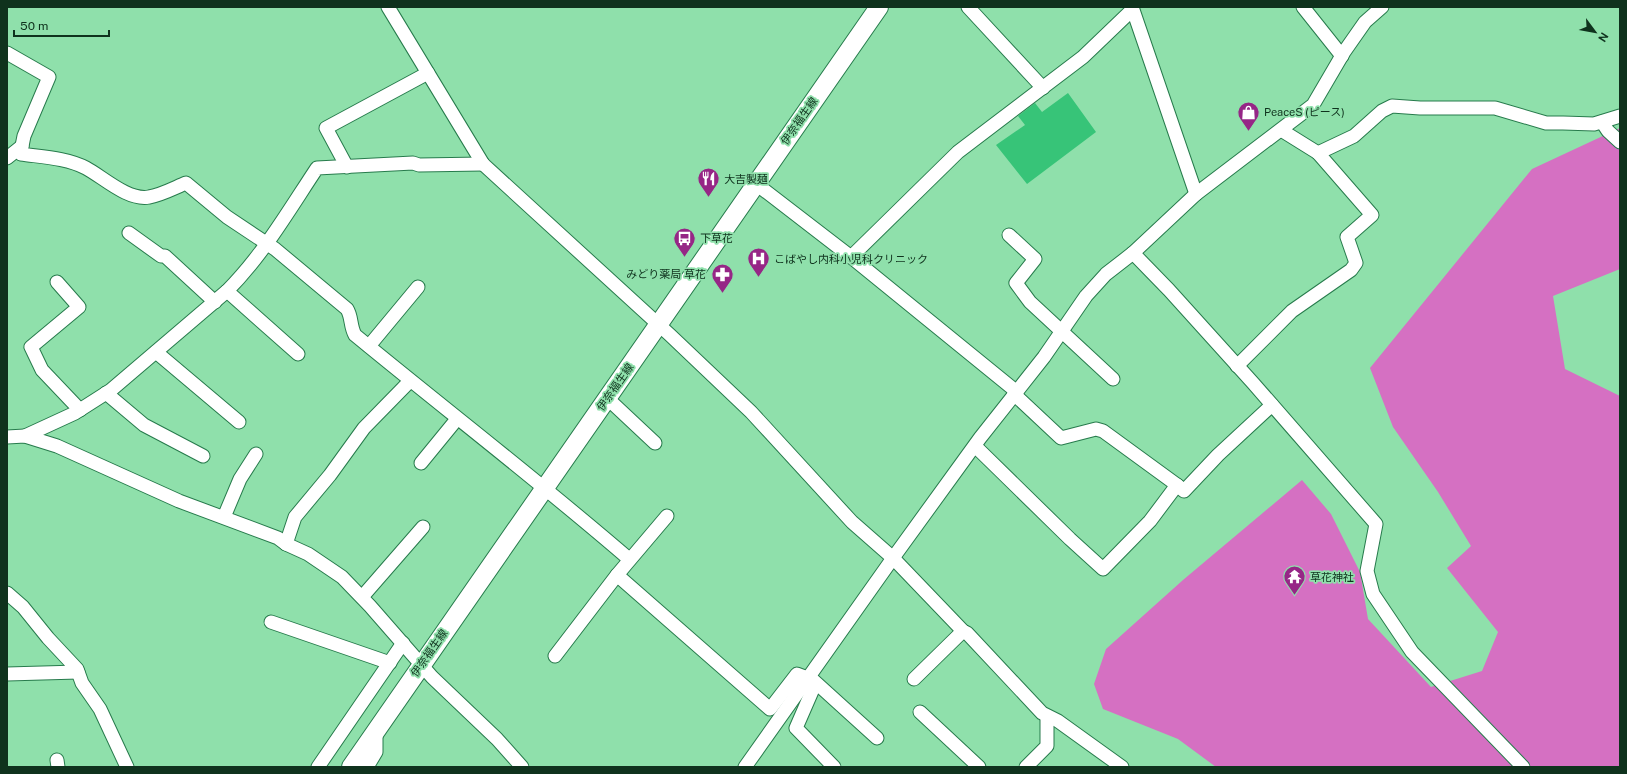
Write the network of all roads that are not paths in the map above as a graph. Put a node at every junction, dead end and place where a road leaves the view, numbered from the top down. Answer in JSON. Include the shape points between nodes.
{"nodes":[{"id":1,"x":388,"y":7,"type":"edge"},
{"id":2,"x":879,"y":7,"type":"edge"},
{"id":3,"x":968,"y":7,"type":"edge"},
{"id":4,"x":1303,"y":7,"type":"edge"},
{"id":5,"x":1132,"y":8,"type":"edge"},
{"id":6,"x":1375,"y":9,"type":"edge"},
{"id":7,"x":7,"y":53,"type":"edge"},
{"id":8,"x":1342,"y":56,"type":"junction"},
{"id":9,"x":428,"y":73,"type":"junction"},
{"id":10,"x":1043,"y":88,"type":"junction"},
{"id":11,"x":1620,"y":116,"type":"edge"},
{"id":12,"x":1602,"y":122,"type":"junction"},
{"id":13,"x":1281,"y":130,"type":"junction"},
{"id":14,"x":1620,"y":142,"type":"edge"},
{"id":15,"x":22,"y":146,"type":"junction"},
{"id":16,"x":1318,"y":153,"type":"junction"},
{"id":17,"x":7,"y":158,"type":"edge"},
{"id":18,"x":483,"y":164,"type":"junction"},
{"id":19,"x":347,"y":167,"type":"junction"},
{"id":20,"x":755,"y":183,"type":"junction"},
{"id":21,"x":1196,"y":194,"type":"junction"},
{"id":22,"x":129,"y":233,"type":"dead end"},
{"id":23,"x":1009,"y":235,"type":"dead end"},
{"id":24,"x":267,"y":244,"type":"junction"},
{"id":25,"x":1133,"y":253,"type":"junction"},
{"id":26,"x":851,"y":257,"type":"junction"},
{"id":27,"x":57,"y":282,"type":"dead end"},
{"id":28,"x":418,"y":287,"type":"dead end"},
{"id":29,"x":227,"y":291,"type":"junction"},
{"id":30,"x":215,"y":302,"type":"junction"},
{"id":31,"x":659,"y":325,"type":"junction"},
{"id":32,"x":1061,"y":330,"type":"junction"},
{"id":33,"x":369,"y":346,"type":"junction"},
{"id":34,"x":156,"y":352,"type":"junction"},
{"id":35,"x":298,"y":354,"type":"dead end"},
{"id":36,"x":1237,"y":366,"type":"junction"},
{"id":37,"x":1113,"y":379,"type":"dead end"},
{"id":38,"x":410,"y":381,"type":"junction"},
{"id":39,"x":106,"y":393,"type":"junction"},
{"id":40,"x":1016,"y":393,"type":"junction"},
{"id":41,"x":607,"y":398,"type":"junction"},
{"id":42,"x":1272,"y":405,"type":"junction"},
{"id":43,"x":80,"y":410,"type":"junction"},
{"id":44,"x":457,"y":419,"type":"junction"},
{"id":45,"x":239,"y":422,"type":"dead end"},
{"id":46,"x":25,"y":436,"type":"junction"},
{"id":47,"x":7,"y":437,"type":"edge"},
{"id":48,"x":655,"y":443,"type":"dead end"},
{"id":49,"x":975,"y":446,"type":"junction"},
{"id":50,"x":256,"y":454,"type":"dead end"},
{"id":51,"x":203,"y":456,"type":"dead end"},
{"id":52,"x":421,"y":463,"type":"dead end"},
{"id":53,"x":1177,"y":485,"type":"junction"},
{"id":54,"x":545,"y":488,"type":"junction"},
{"id":55,"x":667,"y":516,"type":"dead end"},
{"id":56,"x":224,"y":517,"type":"junction"},
{"id":57,"x":423,"y":527,"type":"dead end"},
{"id":58,"x":286,"y":544,"type":"junction"},
{"id":59,"x":893,"y":558,"type":"junction"},
{"id":60,"x":629,"y":560,"type":"junction"},
{"id":61,"x":617,"y":575,"type":"junction"},
{"id":62,"x":7,"y":593,"type":"edge"},
{"id":63,"x":362,"y":597,"type":"junction"},
{"id":64,"x":271,"y":622,"type":"dead end"},
{"id":65,"x":963,"y":631,"type":"junction"},
{"id":66,"x":403,"y":643,"type":"junction"},
{"id":67,"x":555,"y":656,"type":"dead end"},
{"id":68,"x":390,"y":663,"type":"junction"},
{"id":69,"x":420,"y":665,"type":"junction"},
{"id":70,"x":78,"y":672,"type":"junction"},
{"id":71,"x":7,"y":674,"type":"edge"},
{"id":72,"x":808,"y":678,"type":"junction"},
{"id":73,"x":914,"y":679,"type":"dead end"},
{"id":74,"x":920,"y":712,"type":"dead end"},
{"id":75,"x":1047,"y":716,"type":"junction"},
{"id":76,"x":376,"y":731,"type":"junction"},
{"id":77,"x":877,"y":738,"type":"dead end"},
{"id":78,"x":746,"y":766,"type":"edge"},
{"id":79,"x":128,"y":767,"type":"edge"},
{"id":80,"x":318,"y":767,"type":"edge"},
{"id":81,"x":351,"y":767,"type":"edge"},
{"id":82,"x":367,"y":767,"type":"edge"},
{"id":83,"x":522,"y":767,"type":"edge"},
{"id":84,"x":834,"y":767,"type":"edge"},
{"id":85,"x":979,"y":767,"type":"edge"},
{"id":86,"x":1026,"y":767,"type":"edge"},
{"id":87,"x":1122,"y":767,"type":"edge"},
{"id":88,"x":1523,"y":767,"type":"edge"}],
"edges":[{"from":1,"to":9,"type":"street"},
{"from":2,"to":20,"type":"main road","name":"伊奈福生線"},
{"from":3,"to":10,"type":"street"},
{"from":4,"to":8,"type":"street"},
{"from":5,"to":10,"type":"street","via":[[1083,57]]},
{"from":5,"to":21,"type":"street"},
{"from":6,"to":8,"type":"street"},
{"from":7,"to":15,"type":"street","via":[[49,77]]},
{"from":8,"to":13,"type":"street","via":[[1313,105]]},
{"from":9,"to":18,"type":"street"},
{"from":9,"to":19,"type":"street","via":[[326,128]]},
{"from":10,"to":26,"type":"street","via":[[958,152]]},
{"from":11,"to":12,"type":"street"},
{"from":12,"to":14,"type":"street"},
{"from":12,"to":16,"type":"street","via":[[1546,123],[1506,110],[1392,106],[1382,111],[1354,136]]},
{"from":13,"to":16,"type":"street"},
{"from":13,"to":21,"type":"street"},
{"from":15,"to":17,"type":"street"},
{"from":15,"to":24,"type":"street","via":[[21,154],[71,162],[132,195],[148,198],[186,183],[227,217]]},
{"from":16,"to":36,"type":"street","via":[[1372,215],[1347,237],[1356,263],[1351,270],[1292,311]]},
{"from":18,"to":19,"type":"street","via":[[413,163]]},
{"from":18,"to":31,"type":"street"},
{"from":19,"to":24,"type":"street","via":[[317,168]]},
{"from":20,"to":26,"type":"street"},
{"from":20,"to":31,"type":"main road","name":"伊奈福生線"},
{"from":21,"to":25,"type":"street"},
{"from":22,"to":30,"type":"street","via":[[161,256],[166,256]]},
{"from":23,"to":32,"type":"street","via":[[1035,259],[1016,283],[1030,302]]},
{"from":24,"to":29,"type":"street"},
{"from":24,"to":33,"type":"street","via":[[347,309],[351,315],[352,330]]},
{"from":25,"to":32,"type":"street","via":[[1106,274]]},
{"from":25,"to":36,"type":"street"},
{"from":26,"to":40,"type":"street"},
{"from":27,"to":43,"type":"street","via":[[79,308],[31,347],[42,370]]},
{"from":28,"to":33,"type":"street"},
{"from":29,"to":30,"type":"street"},
{"from":29,"to":35,"type":"street"},
{"from":30,"to":34,"type":"street"},
{"from":31,"to":41,"type":"main road","name":"伊奈福生線"},
{"from":31,"to":59,"type":"street","via":[[751,412],[852,522]]},
{"from":32,"to":37,"type":"street"},
{"from":32,"to":40,"type":"street"},
{"from":33,"to":38,"type":"street"},
{"from":34,"to":39,"type":"street"},
{"from":34,"to":45,"type":"street"},
{"from":36,"to":42,"type":"street"},
{"from":38,"to":44,"type":"street"},
{"from":38,"to":58,"type":"street","via":[[364,428],[295,517]]},
{"from":39,"to":43,"type":"street"},
{"from":39,"to":51,"type":"street","via":[[144,425]]},
{"from":40,"to":49,"type":"street"},
{"from":40,"to":53,"type":"street","via":[[1061,438],[1096,429],[1103,431]]},
{"from":41,"to":48,"type":"street"},
{"from":41,"to":54,"type":"main road","name":"伊奈福生線"},
{"from":42,"to":53,"type":"street","via":[[1184,491]]},
{"from":42,"to":88,"type":"street","via":[[1376,524],[1367,571],[1370,585],[1373,594],[1412,652]]},
{"from":43,"to":46,"type":"street"},
{"from":44,"to":52,"type":"street"},
{"from":44,"to":54,"type":"street"},
{"from":46,"to":47,"type":"street"},
{"from":46,"to":56,"type":"street","via":[[57,446],[179,501]]},
{"from":49,"to":53,"type":"street","via":[[1103,569],[1150,521]]},
{"from":49,"to":59,"type":"street"},
{"from":50,"to":56,"type":"street","via":[[240,479]]},
{"from":54,"to":60,"type":"street"},
{"from":54,"to":69,"type":"main road","name":"伊奈福生線"},
{"from":55,"to":60,"type":"street"},
{"from":56,"to":58,"type":"street","via":[[278,538]]},
{"from":57,"to":63,"type":"street"},
{"from":58,"to":63,"type":"street","via":[[308,554],[342,577]]},
{"from":59,"to":65,"type":"street"},
{"from":59,"to":72,"type":"street"},
{"from":60,"to":61,"type":"street"},
{"from":61,"to":67,"type":"street"},
{"from":61,"to":72,"type":"street","via":[[770,709],[797,674]]},
{"from":62,"to":70,"type":"street","via":[[23,607]]},
{"from":63,"to":66,"type":"street"},
{"from":64,"to":68,"type":"street"},
{"from":65,"to":73,"type":"street"},
{"from":65,"to":75,"type":"street"},
{"from":66,"to":68,"type":"street"},
{"from":66,"to":69,"type":"street"},
{"from":68,"to":80,"type":"street"},
{"from":69,"to":76,"type":"main road","name":"伊奈福生線"},
{"from":69,"to":83,"type":"street","via":[[497,739]]},
{"from":70,"to":71,"type":"street"},
{"from":70,"to":79,"type":"street","via":[[82,683],[100,709]]},
{"from":72,"to":77,"type":"street"},
{"from":72,"to":78,"type":"street"},
{"from":72,"to":84,"type":"street","via":[[813,689],[796,728]]},
{"from":74,"to":85,"type":"street"},
{"from":75,"to":86,"type":"street","via":[[1047,746]]},
{"from":75,"to":87,"type":"street","via":[[1058,721]]},
{"from":76,"to":81,"type":"main road","name":"伊奈福生線"},
{"from":76,"to":82,"type":"street","via":[[376,752]]}]}
